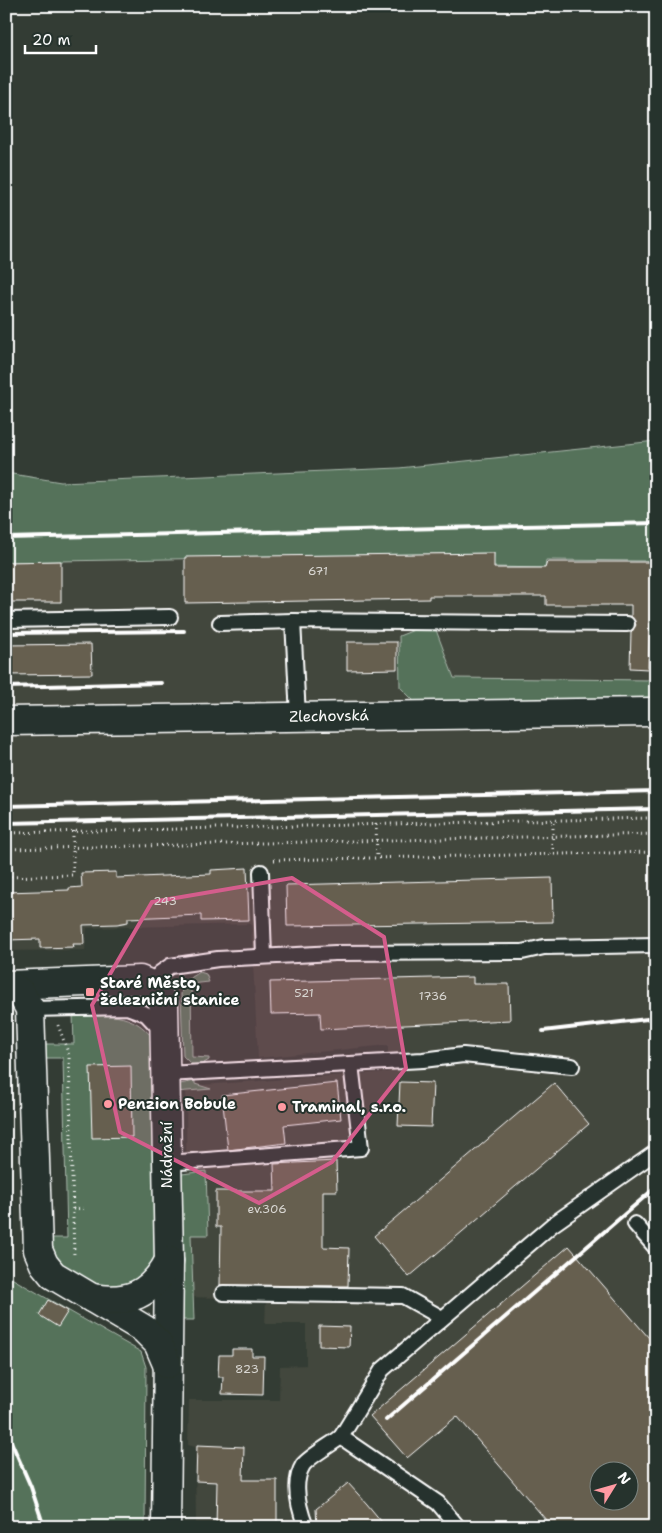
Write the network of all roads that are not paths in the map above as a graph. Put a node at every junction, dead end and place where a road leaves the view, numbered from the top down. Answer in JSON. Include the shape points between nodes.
{"nodes":[{"id":1,"x":170,"y":617,"type":"dead end"},
{"id":2,"x":6,"y":620,"type":"edge"},
{"id":3,"x":293,"y":621,"type":"junction"},
{"id":4,"x":220,"y":623,"type":"dead end"},
{"id":5,"x":627,"y":624,"type":"dead end"},
{"id":6,"x":652,"y":712,"type":"dead end"},
{"id":7,"x":298,"y":716,"type":"junction"},
{"id":8,"x":6,"y":721,"type":"edge"},
{"id":9,"x":261,"y":872,"type":"road end"},
{"id":10,"x":656,"y":945,"type":"edge"},
{"id":11,"x":264,"y":956,"type":"junction"},
{"id":12,"x":152,"y":984,"type":"junction"},
{"id":13,"x":8,"y":985,"type":"edge"},
{"id":14,"x":31,"y":1019,"type":"junction"},
{"id":15,"x":166,"y":1038,"type":"junction"},
{"id":16,"x":351,"y":1064,"type":"junction"},
{"id":17,"x":572,"y":1066,"type":"dead end"},
{"id":18,"x":167,"y":1074,"type":"junction"},
{"id":19,"x":656,"y":1152,"type":"edge"},
{"id":20,"x":167,"y":1163,"type":"junction"},
{"id":21,"x":635,"y":1224,"type":"dead end"},
{"id":22,"x":656,"y":1248,"type":"edge"},
{"id":23,"x":169,"y":1261,"type":"junction"},
{"id":24,"x":80,"y":1292,"type":"junction"},
{"id":25,"x":223,"y":1293,"type":"dead end"},
{"id":26,"x":442,"y":1318,"type":"junction"},
{"id":27,"x":167,"y":1364,"type":"junction"},
{"id":28,"x":341,"y":1437,"type":"junction"},
{"id":29,"x":166,"y":1527,"type":"edge"},
{"id":30,"x":306,"y":1527,"type":"edge"},
{"id":31,"x":458,"y":1527,"type":"edge"}],
"edges":[{"from":1,"to":2,"type":"lane"},
{"from":3,"to":4,"type":"lane"},
{"from":3,"to":5,"type":"lane"},
{"from":3,"to":7,"type":"lane"},
{"from":6,"to":7,"type":"street","name":"Zlechovská"},
{"from":7,"to":8,"type":"street","name":"Zlechovská"},
{"from":9,"to":11,"type":"lane"},
{"from":10,"to":11,"type":"lane","via":[[544,947],[522,952]]},
{"from":11,"to":12,"type":"lane","via":[[177,964],[165,968]]},
{"from":12,"to":13,"type":"street","via":[[140,980]]},
{"from":12,"to":15,"type":"street","name":"Nádražní","via":[[164,1005]]},
{"from":13,"to":14,"type":"street","via":[[20,992]]},
{"from":14,"to":15,"type":"lane","via":[[126,1007],[146,1014]]},
{"from":14,"to":24,"type":"street","name":"Nádražní","via":[[36,1239],[48,1270]]},
{"from":15,"to":18,"type":"street","name":"Nádražní"},
{"from":16,"to":17,"type":"lane","via":[[463,1055]]},
{"from":16,"to":18,"type":"lane"},
{"from":16,"to":20,"type":"lane","via":[[361,1148]]},
{"from":18,"to":20,"type":"street","name":"Nádražní"},
{"from":19,"to":26,"type":"lane","via":[[552,1225]]},
{"from":20,"to":23,"type":"street","name":"Nádražní"},
{"from":21,"to":22,"type":"lane"},
{"from":23,"to":24,"type":"street","via":[[153,1284],[121,1301]]},
{"from":23,"to":27,"type":"street","name":"Nádražní"},
{"from":24,"to":27,"type":"street","name":"Nádražní","via":[[144,1329],[158,1344]]},
{"from":25,"to":26,"type":"lane","via":[[403,1296]]},
{"from":26,"to":28,"type":"lane","via":[[382,1370]]},
{"from":27,"to":29,"type":"street","name":"Nádražní"},
{"from":28,"to":30,"type":"lane","via":[[303,1465],[297,1485],[300,1512]]},
{"from":28,"to":31,"type":"lane","via":[[438,1503]]}]}
